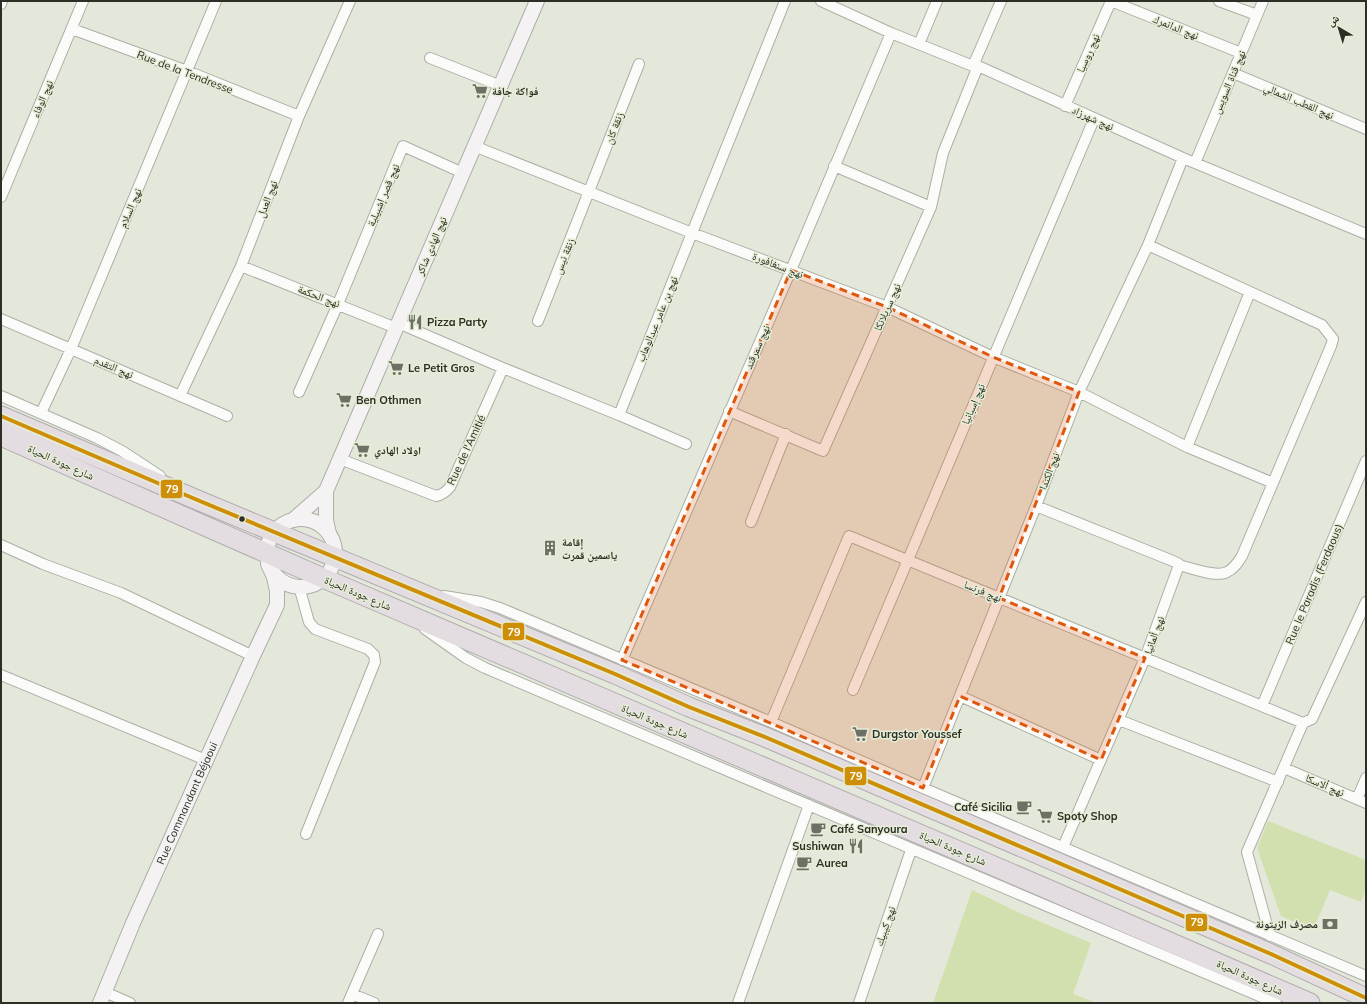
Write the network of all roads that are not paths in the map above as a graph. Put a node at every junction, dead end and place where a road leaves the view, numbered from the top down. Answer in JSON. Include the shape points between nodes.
{"nodes":[{"id":1,"x":2,"y":1,"type":"edge"},
{"id":2,"x":83,"y":1,"type":"edge"},
{"id":3,"x":216,"y":1,"type":"edge"},
{"id":4,"x":350,"y":1,"type":"edge"},
{"id":5,"x":537,"y":1,"type":"edge"},
{"id":6,"x":785,"y":1,"type":"edge"},
{"id":7,"x":821,"y":1,"type":"edge"},
{"id":8,"x":937,"y":1,"type":"edge"},
{"id":9,"x":1001,"y":1,"type":"edge"},
{"id":10,"x":1111,"y":1,"type":"edge"},
{"id":11,"x":1219,"y":1,"type":"edge"},
{"id":12,"x":1263,"y":1,"type":"edge"},
{"id":13,"x":1,"y":4,"type":"edge"},
{"id":14,"x":1257,"y":15,"type":"junction"},
{"id":15,"x":72,"y":29,"type":"junction"},
{"id":16,"x":891,"y":33,"type":"junction"},
{"id":17,"x":919,"y":44,"type":"junction"},
{"id":18,"x":1241,"y":52,"type":"junction"},
{"id":19,"x":430,"y":58,"type":"dead end"},
{"id":20,"x":639,"y":64,"type":"dead end"},
{"id":21,"x":975,"y":66,"type":"junction"},
{"id":22,"x":187,"y":71,"type":"junction"},
{"id":23,"x":1233,"y":73,"type":"junction"},
{"id":24,"x":500,"y":86,"type":"junction"},
{"id":25,"x":1065,"y":106,"type":"junction"},
{"id":26,"x":298,"y":116,"type":"junction"},
{"id":27,"x":1094,"y":119,"type":"junction"},
{"id":28,"x":1366,"y":129,"type":"edge"},
{"id":29,"x":474,"y":146,"type":"junction"},
{"id":30,"x":1183,"y":158,"type":"junction"},
{"id":31,"x":1195,"y":163,"type":"junction"},
{"id":32,"x":834,"y":166,"type":"junction"},
{"id":33,"x":463,"y":173,"type":"junction"},
{"id":34,"x":3,"y":184,"type":"edge"},
{"id":35,"x":590,"y":192,"type":"junction"},
{"id":36,"x":1,"y":197,"type":"edge"},
{"id":37,"x":931,"y":207,"type":"junction"},
{"id":38,"x":692,"y":233,"type":"junction"},
{"id":39,"x":1366,"y":234,"type":"edge"},
{"id":40,"x":1148,"y":245,"type":"junction"},
{"id":41,"x":241,"y":266,"type":"junction"},
{"id":42,"x":791,"y":270,"type":"junction"},
{"id":43,"x":1250,"y":292,"type":"junction"},
{"id":44,"x":338,"y":304,"type":"junction"},
{"id":45,"x":886,"y":307,"type":"junction"},
{"id":46,"x":1,"y":319,"type":"edge"},
{"id":47,"x":538,"y":320,"type":"dead end"},
{"id":48,"x":397,"y":325,"type":"junction"},
{"id":49,"x":72,"y":349,"type":"junction"},
{"id":50,"x":993,"y":357,"type":"junction"},
{"id":51,"x":503,"y":368,"type":"junction"},
{"id":52,"x":299,"y":392,"type":"dead end"},
{"id":53,"x":1079,"y":392,"type":"junction"},
{"id":54,"x":1,"y":396,"type":"edge"},
{"id":55,"x":180,"y":396,"type":"junction"},
{"id":56,"x":729,"y":410,"type":"junction"},
{"id":57,"x":41,"y":413,"type":"junction"},
{"id":58,"x":619,"y":415,"type":"junction"},
{"id":59,"x":1,"y":416,"type":"edge"},
{"id":60,"x":227,"y":416,"type":"dead end"},
{"id":61,"x":786,"y":434,"type":"junction"},
{"id":62,"x":1,"y":436,"type":"edge"},
{"id":63,"x":686,"y":444,"type":"dead end"},
{"id":64,"x":1187,"y":447,"type":"junction"},
{"id":65,"x":340,"y":459,"type":"junction"},
{"id":66,"x":1366,"y":461,"type":"edge"},
{"id":67,"x":1273,"y":483,"type":"junction"},
{"id":68,"x":326,"y":491,"type":"junction"},
{"id":69,"x":195,"y":499,"type":"junction"},
{"id":70,"x":1036,"y":506,"type":"junction"},
{"id":71,"x":293,"y":520,"type":"junction"},
{"id":72,"x":751,"y":522,"type":"dead end"},
{"id":73,"x":274,"y":532,"type":"junction"},
{"id":74,"x":329,"y":534,"type":"junction"},
{"id":75,"x":1,"y":545,"type":"edge"},
{"id":76,"x":335,"y":556,"type":"junction"},
{"id":77,"x":267,"y":559,"type":"junction"},
{"id":78,"x":907,"y":560,"type":"junction"},
{"id":79,"x":1179,"y":565,"type":"junction"},
{"id":80,"x":312,"y":585,"type":"junction"},
{"id":81,"x":423,"y":593,"type":"junction"},
{"id":82,"x":999,"y":598,"type":"junction"},
{"id":83,"x":1366,"y":602,"type":"edge"},
{"id":84,"x":277,"y":605,"type":"junction"},
{"id":85,"x":406,"y":613,"type":"junction"},
{"id":86,"x":253,"y":656,"type":"junction"},
{"id":87,"x":1145,"y":658,"type":"junction"},
{"id":88,"x":622,"y":660,"type":"junction"},
{"id":89,"x":1,"y":675,"type":"edge"},
{"id":90,"x":853,"y":690,"type":"dead end"},
{"id":91,"x":960,"y":696,"type":"junction"},
{"id":92,"x":1262,"y":706,"type":"junction"},
{"id":93,"x":1119,"y":720,"type":"junction"},
{"id":94,"x":771,"y":722,"type":"junction"},
{"id":95,"x":1303,"y":723,"type":"junction"},
{"id":96,"x":206,"y":760,"type":"junction"},
{"id":97,"x":1102,"y":760,"type":"junction"},
{"id":98,"x":1284,"y":768,"type":"junction"},
{"id":99,"x":1366,"y":778,"type":"edge"},
{"id":100,"x":1278,"y":782,"type":"junction"},
{"id":101,"x":923,"y":788,"type":"junction"},
{"id":102,"x":1362,"y":801,"type":"edge"},
{"id":103,"x":809,"y":805,"type":"junction"},
{"id":104,"x":306,"y":834,"type":"dead end"},
{"id":105,"x":1063,"y":847,"type":"junction"},
{"id":106,"x":911,"y":850,"type":"junction"},
{"id":107,"x":378,"y":934,"type":"dead end"},
{"id":108,"x":1270,"y":936,"type":"junction"},
{"id":109,"x":1366,"y":976,"type":"edge"},
{"id":110,"x":102,"y":997,"type":"edge"},
{"id":111,"x":350,"y":998,"type":"edge"},
{"id":112,"x":1366,"y":998,"type":"edge"},
{"id":113,"x":1259,"y":999,"type":"edge"},
{"id":114,"x":130,"y":1003,"type":"edge"},
{"id":115,"x":374,"y":1003,"type":"edge"},
{"id":116,"x":738,"y":1003,"type":"edge"},
{"id":117,"x":859,"y":1003,"type":"edge"},
{"id":118,"x":1276,"y":1003,"type":"edge"},
{"id":119,"x":1310,"y":1003,"type":"edge"}],
"edges":[{"from":1,"to":13,"type":"street"},
{"from":2,"to":15,"type":"street","name":"نهج الوفاء"},
{"from":3,"to":22,"type":"street","name":"نهج السلام"},
{"from":4,"to":26,"type":"street","name":"نهج العدل"},
{"from":5,"to":24,"type":"street","name":"نهج الهادي شاكر"},
{"from":6,"to":38,"type":"street","name":"نهج بن عامر عبدالوهاب"},
{"from":7,"to":16,"type":"street","name":"نهج شهرزاد"},
{"from":8,"to":17,"type":"street"},
{"from":9,"to":21,"type":"street","name":"نهج سريلانكا"},
{"from":10,"to":18,"type":"street","name":"نهج الدانمرك"},
{"from":10,"to":25,"type":"street","name":"نهج روسيا"},
{"from":11,"to":14,"type":"street"},
{"from":12,"to":14,"type":"street","name":"نهج قناة السويس"},
{"from":14,"to":18,"type":"street","name":"نهج قناة السويس"},
{"from":15,"to":22,"type":"street","name":"Rue de la Tendresse"},
{"from":15,"to":34,"type":"street","name":"نهج الوفاء"},
{"from":16,"to":17,"type":"street","name":"نهج شهرزاد"},
{"from":16,"to":32,"type":"street","name":"نهج سمرقند"},
{"from":17,"to":21,"type":"street","name":"نهج شهرزاد"},
{"from":18,"to":23,"type":"street","name":"نهج قناة السويس"},
{"from":19,"to":24,"type":"street"},
{"from":20,"to":35,"type":"street","name":"زنقة كان"},
{"from":21,"to":25,"type":"street","name":"نهج شهرزاد"},
{"from":21,"to":37,"type":"street","name":"نهج سريلانكا","via":[[943,153]]},
{"from":22,"to":26,"type":"street","name":"Rue de la Tendresse"},
{"from":22,"to":49,"type":"street","name":"نهج السلام"},
{"from":23,"to":28,"type":"street","name":"نهج القطب الشمالي"},
{"from":23,"to":31,"type":"street","name":"نهج قناة السويس"},
{"from":24,"to":29,"type":"street","name":"نهج الهادي شاكر"},
{"from":25,"to":27,"type":"street","name":"نهج شهرزاد"},
{"from":26,"to":41,"type":"street","name":"نهج العدل"},
{"from":27,"to":30,"type":"street","name":"نهج شهرزاد"},
{"from":27,"to":50,"type":"street","name":"نهج إسبانيا"},
{"from":29,"to":33,"type":"street","name":"نهج الهادي شاكر"},
{"from":29,"to":35,"type":"street","name":"نهج سنغافورة"},
{"from":30,"to":31,"type":"street","name":"نهج شهرزاد"},
{"from":30,"to":40,"type":"street","name":"نهج الكندا"},
{"from":31,"to":39,"type":"street","name":"نهج شهرزاد"},
{"from":32,"to":37,"type":"street"},
{"from":32,"to":42,"type":"street","name":"نهج سمرقند"},
{"from":33,"to":44,"type":"street","name":"نهج قصر إشبيلية","via":[[404,146]]},
{"from":33,"to":48,"type":"street","name":"نهج الهادي شاكر"},
{"from":34,"to":36,"type":"street","name":"نهج الوفاء"},
{"from":35,"to":38,"type":"street","name":"نهج سنغافورة"},
{"from":35,"to":47,"type":"street","name":"زنقة نيس"},
{"from":37,"to":45,"type":"street","name":"نهج سريلانكا"},
{"from":38,"to":42,"type":"street","name":"نهج سنغافورة"},
{"from":38,"to":58,"type":"street","name":"نهج بن عامر عبدالوهاب"},
{"from":40,"to":43,"type":"street"},
{"from":40,"to":53,"type":"street","name":"نهج الكندا"},
{"from":41,"to":44,"type":"street","name":"نهج الحكمة"},
{"from":41,"to":55,"type":"street","name":"نهج العدل"},
{"from":42,"to":45,"type":"street","name":"نهج سنغافورة"},
{"from":42,"to":56,"type":"street","name":"نهج سمرقند"},
{"from":43,"to":64,"type":"street"},
{"from":43,"to":67,"type":"street","via":[[1322,325],[1333,339]]},
{"from":44,"to":48,"type":"street","name":"نهج الحكمة"},
{"from":44,"to":52,"type":"street"},
{"from":45,"to":50,"type":"street","name":"نهج سنغافورة"},
{"from":45,"to":61,"type":"street","name":"نهج سريلانكا","via":[[823,450]]},
{"from":46,"to":49,"type":"street","name":"نهج التقدم"},
{"from":48,"to":51,"type":"street"},
{"from":48,"to":65,"type":"street","name":"نهج الهادي شاكر"},
{"from":49,"to":55,"type":"street","name":"نهج التقدم"},
{"from":49,"to":57,"type":"street","name":"نهج السلام"},
{"from":50,"to":53,"type":"street","name":"نهج سنغافورة"},
{"from":50,"to":78,"type":"street","name":"نهج إسبانيا"},
{"from":51,"to":58,"type":"street"},
{"from":51,"to":65,"type":"street","name":"Rue de l'Amitié","via":[[450,487],[440,495],[436,496]]},
{"from":53,"to":64,"type":"street","name":"نهج سنغافورة"},
{"from":53,"to":70,"type":"street","name":"نهج الكندا"},
{"from":54,"to":57,"type":"street"},
{"from":55,"to":60,"type":"street","name":"نهج التقدم"},
{"from":56,"to":61,"type":"street","name":"نهج سريلانكا"},
{"from":56,"to":88,"type":"street","name":"نهج سمرقند"},
{"from":57,"to":69,"type":"street","via":[[122,451]]},
{"from":58,"to":63,"type":"street"},
{"from":59,"to":69,"type":"highway","name":"شارع جودة الحياة"},
{"from":61,"to":72,"type":"street"},
{"from":62,"to":77,"type":"highway","name":"شارع جودة الحياة"},
{"from":64,"to":67,"type":"street","name":"نهج سنغافورة"},
{"from":65,"to":68,"type":"street","name":"نهج الهادي شاكر"},
{"from":66,"to":92,"type":"street","name":"Rue le Paradis (Ferdaous)"},
{"from":67,"to":79,"type":"street","via":[[1242,556],[1235,566],[1226,573],[1215,574]]},
{"from":68,"to":71,"type":"street"},
{"from":68,"to":74,"type":"street","via":[[326,520]]},
{"from":69,"to":73,"type":"highway","name":"شارع جودة الحياة"},
{"from":70,"to":79,"type":"street"},
{"from":70,"to":82,"type":"street","name":"نهج الكندا"},
{"from":71,"to":73,"type":"street"},
{"from":71,"to":74,"type":"street","via":[[313,521]]},
{"from":73,"to":76,"type":"highway","name":"شارع جودة الحياة"},
{"from":73,"to":77,"type":"street","via":[[268,542]]},
{"from":74,"to":76,"type":"street"},
{"from":75,"to":86,"type":"street","via":[[121,593]]},
{"from":76,"to":80,"type":"street","via":[[331,568]]},
{"from":76,"to":81,"type":"highway","name":"شارع جودة الحياة"},
{"from":77,"to":80,"type":"highway","name":"شارع جودة الحياة"},
{"from":77,"to":84,"type":"street","via":[[274,577]]},
{"from":78,"to":82,"type":"street","name":"نهج فرنسا"},
{"from":78,"to":90,"type":"street","name":"نهج إسبانيا"},
{"from":78,"to":94,"type":"street","name":"نهج فرنسا","via":[[849,536]]},
{"from":79,"to":87,"type":"street","name":"نهج ألمانيا"},
{"from":80,"to":84,"type":"street"},
{"from":80,"to":85,"type":"highway","name":"شارع جودة الحياة"},
{"from":80,"to":104,"type":"street","via":[[310,622],[315,629],[368,650],[374,655],[375,662]]},
{"from":81,"to":88,"type":"street","via":[[481,602],[500,608]]},
{"from":81,"to":112,"type":"highway","name":"شارع جودة الحياة","via":[[1264,950]]},
{"from":82,"to":87,"type":"street","name":"نهج فرنسا"},
{"from":82,"to":91,"type":"street","name":"نهج الكندا"},
{"from":83,"to":95,"type":"street","via":[[1312,719]]},
{"from":84,"to":86,"type":"street","name":"Rue Commandant Béjaoui"},
{"from":85,"to":103,"type":"street","via":[[466,658],[485,668]]},
{"from":85,"to":119,"type":"highway","name":"شارع جودة الحياة"},
{"from":86,"to":96,"type":"street","name":"Rue Commandant Béjaoui"},
{"from":87,"to":92,"type":"street","name":"نهج فرنسا"},
{"from":87,"to":93,"type":"street","name":"نهج ألمانيا"},
{"from":88,"to":94,"type":"street"},
{"from":89,"to":96,"type":"street"},
{"from":91,"to":97,"type":"street"},
{"from":91,"to":101,"type":"street","name":"نهج الكندا"},
{"from":92,"to":95,"type":"street","name":"نهج فرنسا"},
{"from":93,"to":97,"type":"street","name":"نهج ألمانيا"},
{"from":93,"to":100,"type":"street"},
{"from":94,"to":101,"type":"street"},
{"from":95,"to":98,"type":"street"},
{"from":96,"to":110,"type":"street","name":"Rue Commandant Béjaoui"},
{"from":97,"to":105,"type":"street","name":"نهج ألمانيا"},
{"from":98,"to":100,"type":"street"},
{"from":98,"to":102,"type":"street","name":"نهج ألاسكا"},
{"from":99,"to":102,"type":"street"},
{"from":100,"to":108,"type":"street","via":[[1247,852]]},
{"from":101,"to":105,"type":"street"},
{"from":103,"to":106,"type":"street"},
{"from":103,"to":116,"type":"street"},
{"from":105,"to":108,"type":"street"},
{"from":106,"to":113,"type":"street"},
{"from":106,"to":117,"type":"street","name":"نهج كيبيك"},
{"from":107,"to":111,"type":"street"},
{"from":108,"to":109,"type":"street"},
{"from":110,"to":114,"type":"street"},
{"from":111,"to":115,"type":"street"},
{"from":113,"to":118,"type":"street"}]}
